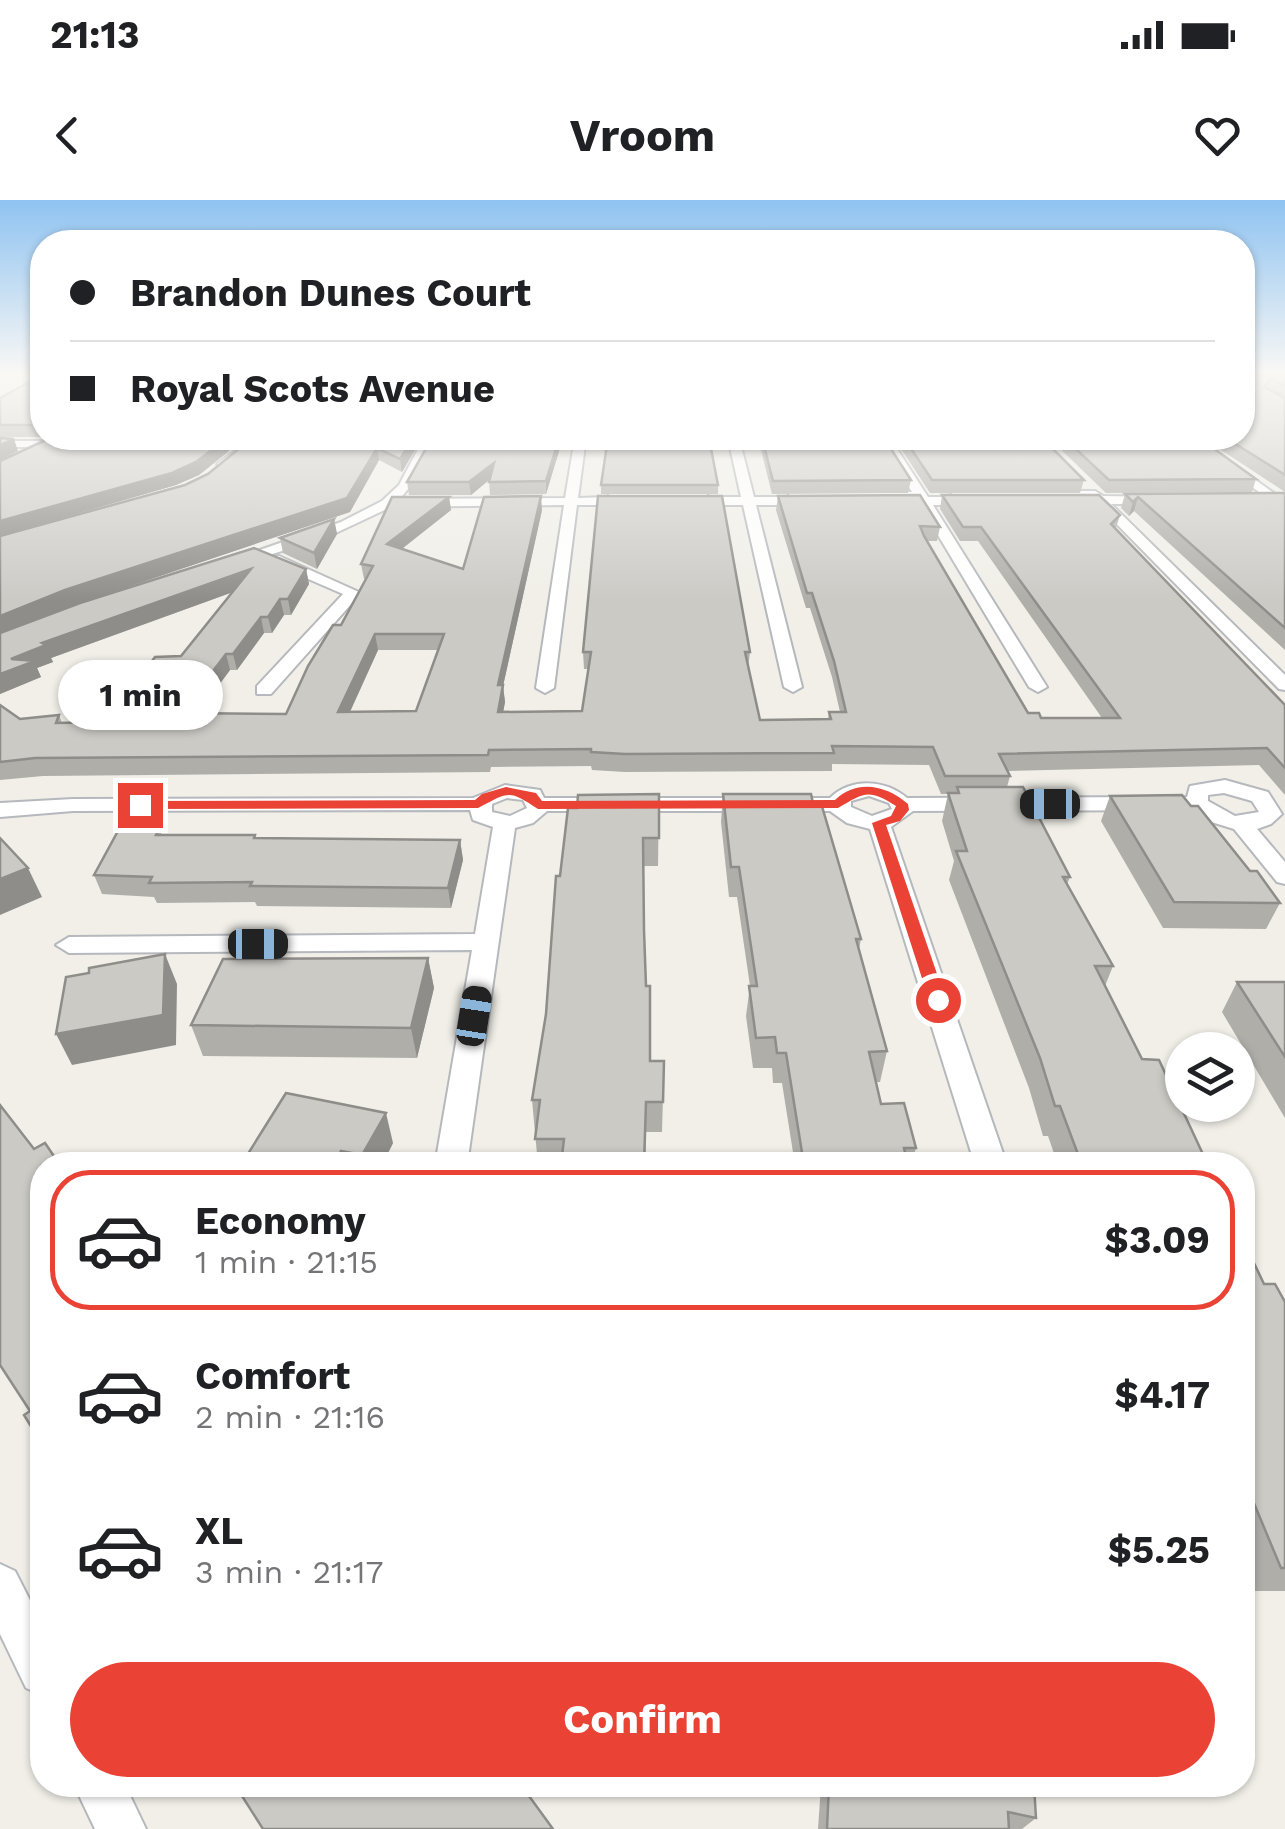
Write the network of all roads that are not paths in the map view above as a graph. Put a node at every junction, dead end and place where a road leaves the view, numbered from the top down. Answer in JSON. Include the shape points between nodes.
{"nodes":[{"id":1,"x":39,"y":450,"type":"edge"},
{"id":2,"x":243,"y":450,"type":"edge"},
{"id":3,"x":422,"y":450,"type":"edge"},
{"id":4,"x":578,"y":450,"type":"edge"},
{"id":5,"x":736,"y":450,"type":"edge"},
{"id":6,"x":892,"y":450,"type":"edge"},
{"id":7,"x":1206,"y":450,"type":"edge"},
{"id":8,"x":26,"y":459,"type":"edge"},
{"id":9,"x":205,"y":481,"type":"edge"},
{"id":10,"x":1092,"y":493,"type":"junction"},
{"id":11,"x":1175,"y":497,"type":"edge"},
{"id":12,"x":571,"y":498,"type":"junction"},
{"id":13,"x":747,"y":498,"type":"junction"},
{"id":14,"x":922,"y":498,"type":"junction"},
{"id":15,"x":392,"y":499,"type":"junction"},
{"id":16,"x":1272,"y":499,"type":"edge"},
{"id":17,"x":259,"y":553,"type":"junction"},
{"id":18,"x":205,"y":570,"type":"edge"},
{"id":19,"x":1285,"y":686,"type":"edge"},
{"id":20,"x":793,"y":687,"type":"dead end"},
{"id":21,"x":1038,"y":687,"type":"dead end"},
{"id":22,"x":545,"y":688,"type":"dead end"},
{"id":23,"x":264,"y":690,"type":"dead end"},
{"id":24,"x":1274,"y":800,"type":"edge"},
{"id":25,"x":1197,"y":802,"type":"junction"},
{"id":26,"x":478,"y":804,"type":"junction"},
{"id":27,"x":838,"y":804,"type":"junction"},
{"id":28,"x":902,"y":804,"type":"junction"},
{"id":29,"x":538,"y":805,"type":"junction"},
{"id":30,"x":0,"y":810,"type":"edge"},
{"id":31,"x":505,"y":823,"type":"junction"},
{"id":32,"x":879,"y":823,"type":"junction"},
{"id":33,"x":1241,"y":823,"type":"junction"},
{"id":34,"x":1285,"y":878,"type":"edge"},
{"id":35,"x":486,"y":942,"type":"junction"},
{"id":36,"x":69,"y":945,"type":"dead end"},
{"id":37,"x":453,"y":1152,"type":"edge"},
{"id":38,"x":987,"y":1152,"type":"edge"},
{"id":39,"x":0,"y":1586,"type":"edge"},
{"id":40,"x":30,"y":1647,"type":"edge"},
{"id":41,"x":105,"y":1797,"type":"edge"},
{"id":42,"x":121,"y":1829,"type":"edge"}],
"edges":[{"from":1,"to":8,"type":"street"},
{"from":2,"to":9,"type":"street"},
{"from":3,"to":15,"type":"street"},
{"from":4,"to":12,"type":"street"},
{"from":5,"to":13,"type":"street"},
{"from":6,"to":14,"type":"street"},
{"from":7,"to":16,"type":"street"},
{"from":10,"to":11,"type":"street"},
{"from":10,"to":14,"type":"street"},
{"from":10,"to":19,"type":"street"},
{"from":12,"to":13,"type":"street"},
{"from":12,"to":15,"type":"street"},
{"from":12,"to":22,"type":"street"},
{"from":13,"to":14,"type":"street"},
{"from":13,"to":20,"type":"street"},
{"from":14,"to":21,"type":"street"},
{"from":15,"to":17,"type":"street","via":[[337,527]]},
{"from":17,"to":18,"type":"street"},
{"from":17,"to":23,"type":"street","via":[[353,593]]},
{"from":24,"to":25,"type":"street","via":[[1214,786],[1198,792]]},
{"from":24,"to":33,"type":"street","via":[[1268,818]]},
{"from":25,"to":28,"type":"street"},
{"from":25,"to":33,"type":"street"},
{"from":26,"to":29,"type":"street","via":[[495,792],[516,790]]},
{"from":26,"to":30,"type":"street"},
{"from":26,"to":31,"type":"street","via":[[480,815]]},
{"from":27,"to":28,"type":"street","via":[[852,791],[871,789]]},
{"from":27,"to":29,"type":"street"},
{"from":27,"to":32,"type":"street","via":[[851,818]]},
{"from":28,"to":32,"type":"street","via":[[895,818]]},
{"from":29,"to":31,"type":"street","via":[[525,819]]},
{"from":31,"to":35,"type":"street"},
{"from":32,"to":38,"type":"street"},
{"from":33,"to":34,"type":"street"},
{"from":35,"to":36,"type":"street"},
{"from":35,"to":37,"type":"street"},
{"from":39,"to":40,"type":"street"},
{"from":41,"to":42,"type":"street"}]}
